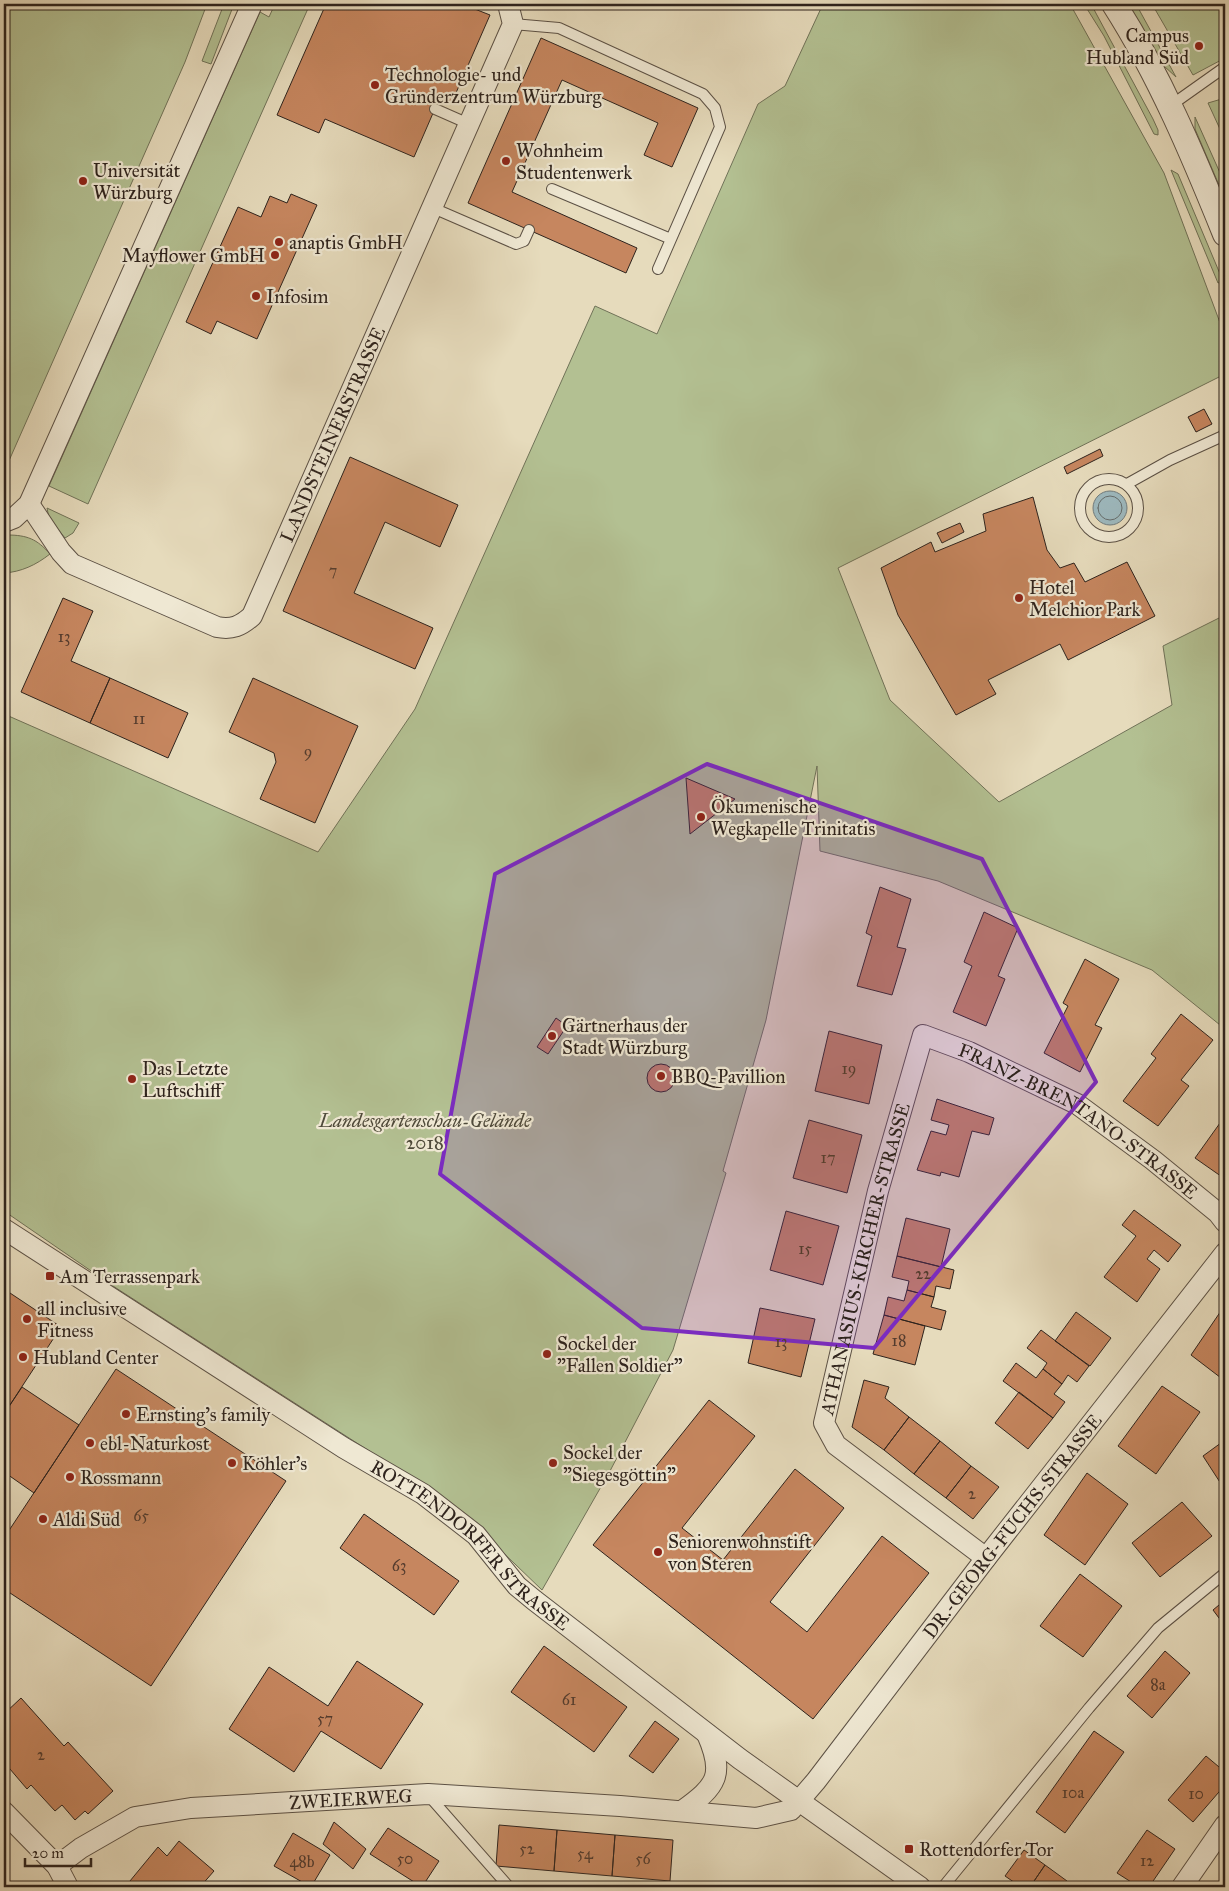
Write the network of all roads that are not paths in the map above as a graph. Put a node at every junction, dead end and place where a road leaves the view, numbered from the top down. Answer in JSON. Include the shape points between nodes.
{"nodes":[{"id":1,"x":252,"y":4,"type":"edge"},
{"id":2,"x":508,"y":4,"type":"edge"},
{"id":3,"x":1114,"y":4,"type":"edge"},
{"id":4,"x":513,"y":24,"type":"junction"},
{"id":5,"x":1225,"y":67,"type":"edge"},
{"id":6,"x":1170,"y":106,"type":"junction"},
{"id":7,"x":435,"y":109,"type":"dead end"},
{"id":8,"x":469,"y":124,"type":"junction"},
{"id":9,"x":552,"y":189,"type":"dead end"},
{"id":10,"x":433,"y":208,"type":"junction"},
{"id":11,"x":529,"y":230,"type":"dead end"},
{"id":12,"x":1225,"y":234,"type":"edge"},
{"id":13,"x":671,"y":239,"type":"junction"},
{"id":14,"x":658,"y":268,"type":"dead end"},
{"id":15,"x":1225,"y":435,"type":"edge"},
{"id":16,"x":1127,"y":484,"type":"junction"},
{"id":17,"x":29,"y":504,"type":"junction"},
{"id":18,"x":4,"y":522,"type":"edge"},
{"id":19,"x":924,"y":1035,"type":"joint"},
{"id":20,"x":1225,"y":1222,"type":"edge"},
{"id":21,"x":4,"y":1229,"type":"edge"},
{"id":22,"x":1225,"y":1253,"type":"edge"},
{"id":23,"x":986,"y":1558,"type":"junction"},
{"id":24,"x":1225,"y":1573,"type":"edge"},
{"id":25,"x":707,"y":1734,"type":"junction"},
{"id":26,"x":428,"y":1794,"type":"junction"},
{"id":27,"x":800,"y":1801,"type":"junction"},
{"id":28,"x":682,"y":1811,"type":"junction"},
{"id":29,"x":4,"y":1812,"type":"edge"},
{"id":30,"x":1225,"y":1826,"type":"edge"},
{"id":31,"x":57,"y":1866,"type":"junction"},
{"id":32,"x":68,"y":1887,"type":"edge"},
{"id":33,"x":509,"y":1887,"type":"edge"},
{"id":34,"x":920,"y":1887,"type":"edge"},
{"id":35,"x":944,"y":1887,"type":"edge"},
{"id":36,"x":1182,"y":1887,"type":"edge"}],
"edges":[{"from":1,"to":17,"type":"street"},
{"from":2,"to":4,"type":"street"},
{"from":3,"to":6,"type":"street"},
{"from":4,"to":8,"type":"street","name":"LANDSTEINERSTRASSE"},
{"from":4,"to":13,"type":"lane","via":[[559,28],[703,94],[715,108],[720,127]]},
{"from":5,"to":6,"type":"lane"},
{"from":6,"to":12,"type":"street"},
{"from":7,"to":8,"type":"lane"},
{"from":8,"to":10,"type":"street","name":"LANDSTEINERSTRASSE"},
{"from":9,"to":13,"type":"lane"},
{"from":10,"to":11,"type":"lane","via":[[516,244],[524,241]]},
{"from":10,"to":17,"type":"street","name":"LANDSTEINERSTRASSE","via":[[252,616],[244,624],[230,629],[217,627],[72,564],[60,552]]},
{"from":13,"to":14,"type":"lane"},
{"from":15,"to":16,"type":"lane"},
{"from":16,"to":16,"type":"lane","via":[[1113,478],[1098,480],[1085,490],[1079,504],[1081,520],[1091,532],[1105,538],[1121,535],[1133,526],[1139,512],[1137,496]]},
{"from":17,"to":18,"type":"street","via":[[14,518]]},
{"from":19,"to":20,"type":"street","name":"FRANZ-BRENTANO-STRASSE","via":[[969,1052],[1077,1104],[1161,1166]]},
{"from":19,"to":23,"type":"street","name":"ATHANASIUS-KIRCHER-STRASSE","via":[[878,1191],[824,1423],[836,1445]]},
{"from":21,"to":25,"type":"street","name":"ROTTENDORFER STRASSE","via":[[327,1437],[422,1494],[476,1535],[516,1586]]},
{"from":22,"to":23,"type":"street","name":"DR.-GEORG-FUCHS-STRASSE"},
{"from":23,"to":27,"type":"street","name":"DR.-GEORG-FUCHS-STRASSE"},
{"from":24,"to":35,"type":"lane","via":[[1158,1628],[1076,1723]]},
{"from":25,"to":27,"type":"street","name":"ROTTENDORFER STRASSE"},
{"from":25,"to":28,"type":"street","via":[[718,1769],[711,1787]]},
{"from":26,"to":28,"type":"street","name":"ZWEIERWEG"},
{"from":26,"to":31,"type":"street","name":"ZWEIERWEG","via":[[191,1808],[135,1817]]},
{"from":26,"to":33,"type":"lane"},
{"from":27,"to":28,"type":"street","name":"ZWEIERWEG","via":[[791,1810],[756,1818]]},
{"from":27,"to":34,"type":"street","name":"ROTTENDORFER STRASSE"},
{"from":29,"to":31,"type":"street"},
{"from":30,"to":36,"type":"street"},
{"from":31,"to":32,"type":"street"}]}
